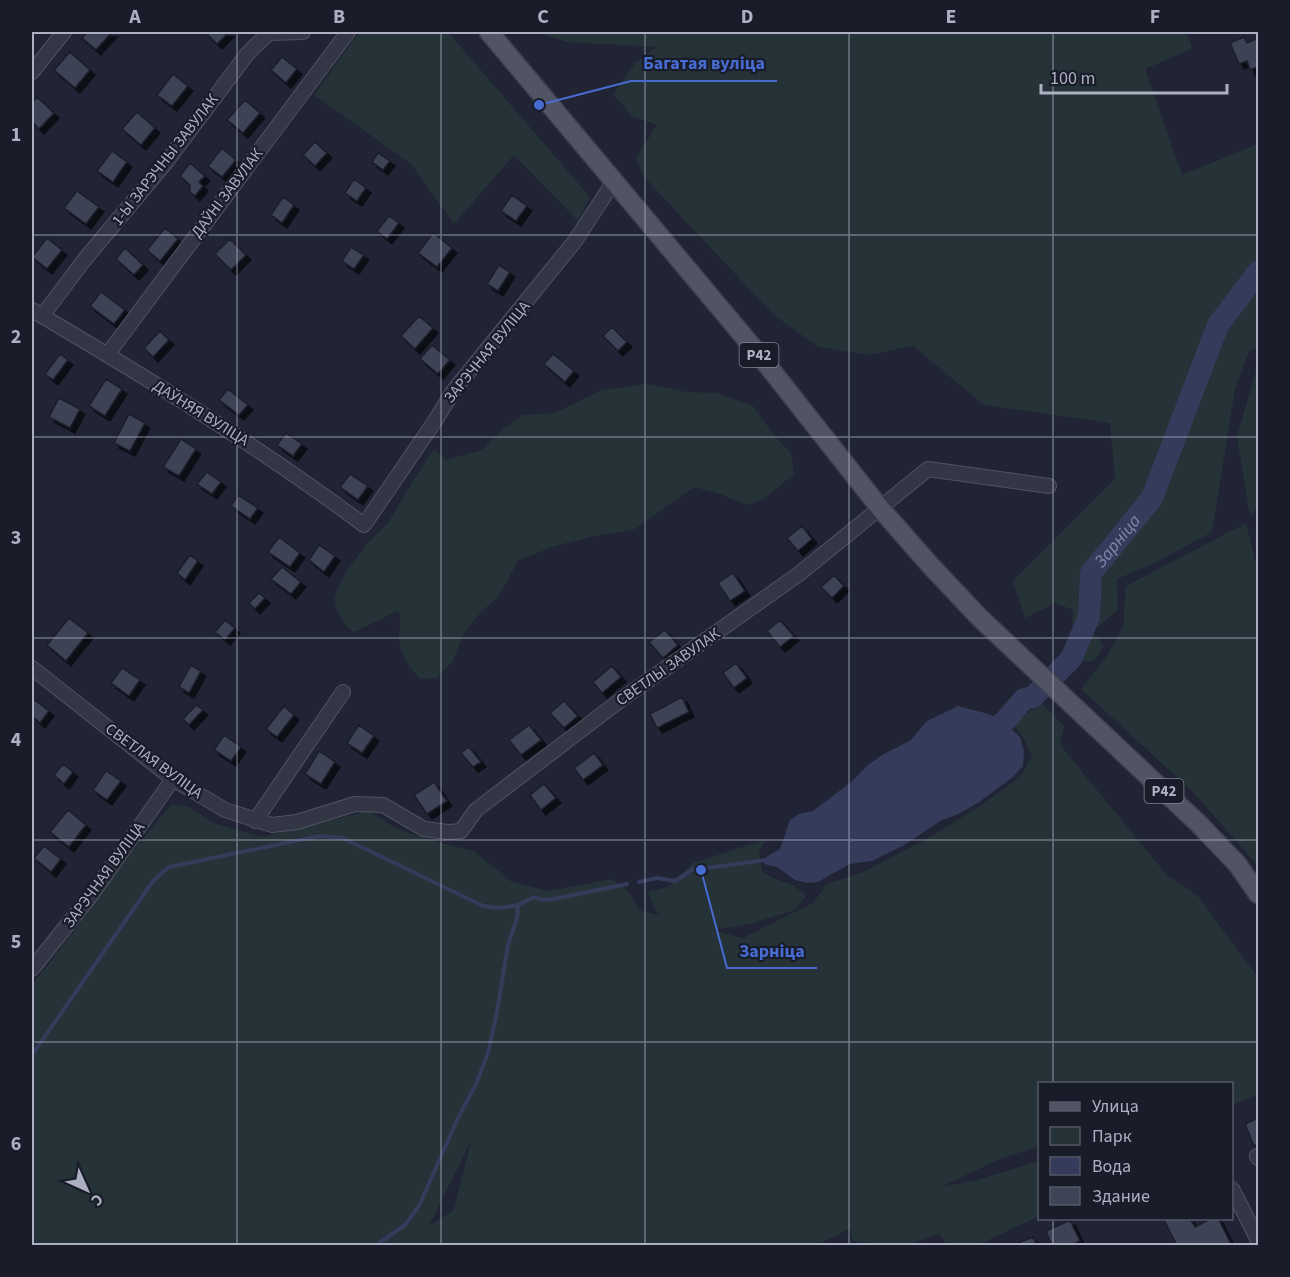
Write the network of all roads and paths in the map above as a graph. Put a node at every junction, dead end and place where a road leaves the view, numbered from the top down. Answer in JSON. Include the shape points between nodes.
{"nodes":[{"id":1,"x":64,"y":32,"type":"edge"},
{"id":2,"x":268,"y":32,"type":"edge"},
{"id":3,"x":303,"y":32,"type":"edge"},
{"id":4,"x":348,"y":32,"type":"edge"},
{"id":5,"x":489,"y":32,"type":"edge"},
{"id":6,"x":32,"y":72,"type":"edge"},
{"id":7,"x":614,"y":181,"type":"junction"},
{"id":8,"x":37,"y":313,"type":"edge"},
{"id":9,"x":107,"y":354,"type":"junction"},
{"id":10,"x":1048,"y":486,"type":"dead end"},
{"id":11,"x":869,"y":518,"type":"junction"},
{"id":12,"x":364,"y":525,"type":"joint"},
{"id":13,"x":32,"y":668,"type":"edge"},
{"id":14,"x":343,"y":692,"type":"dead end"},
{"id":15,"x":173,"y":778,"type":"junction"},
{"id":16,"x":255,"y":821,"type":"junction"},
{"id":17,"x":461,"y":831,"type":"joint"},
{"id":18,"x":1258,"y":894,"type":"edge"},
{"id":19,"x":32,"y":969,"type":"edge"},
{"id":20,"x":1233,"y":1190,"type":"edge"},
{"id":21,"x":1253,"y":1216,"type":"edge"},
{"id":22,"x":1258,"y":1240,"type":"edge"}],
"edges":[{"from":1,"to":6,"type":"street"},
{"from":2,"to":3,"type":"street","name":"1-Ы ЗАРЭЧНЫ ЗАВУЛАК"},
{"from":2,"to":8,"type":"street","name":"1-Ы ЗАРЭЧНЫ ЗАВУЛАК","via":[[167,161]]},
{"from":4,"to":9,"type":"street","name":"ДАЎНІ ЗАВУЛАК"},
{"from":5,"to":7,"type":"main road","number":"Р42"},
{"from":7,"to":11,"type":"main road","number":"Р42","via":[[761,357]]},
{"from":7,"to":12,"type":"street","name":"ЗАРЭЧНАЯ ВУЛІЦА","via":[[575,241],[454,390]]},
{"from":8,"to":9,"type":"street","name":"ДАЎНЯЯ ВУЛІЦА"},
{"from":9,"to":12,"type":"street","name":"ДАЎНЯЯ ВУЛІЦА","via":[[276,460]]},
{"from":10,"to":11,"type":"street","name":"СВЕТЛЫ ЗАВУЛАК","via":[[928,469]]},
{"from":11,"to":17,"type":"street","name":"СВЕТЛЫ ЗАВУЛАК","via":[[799,574],[622,699],[476,810]]},
{"from":11,"to":18,"type":"main road","number":"Р42","via":[[963,600],[1200,825],[1238,865]]},
{"from":13,"to":15,"type":"street","name":"СВЕТЛАЯ ВУЛІЦА"},
{"from":14,"to":16,"type":"street"},
{"from":15,"to":16,"type":"street","name":"СВЕТЛАЯ ВУЛІЦА","via":[[225,810]]},
{"from":15,"to":19,"type":"street","name":"ЗАРЭЧНАЯ ВУЛІЦА","via":[[92,894]]},
{"from":16,"to":17,"type":"street","name":"СВЕТЛАЯ ВУЛІЦА","via":[[272,825],[297,822],[355,804],[383,805],[424,829]]},
{"from":20,"to":21,"type":"street"},
{"from":21,"to":22,"type":"street"}]}
